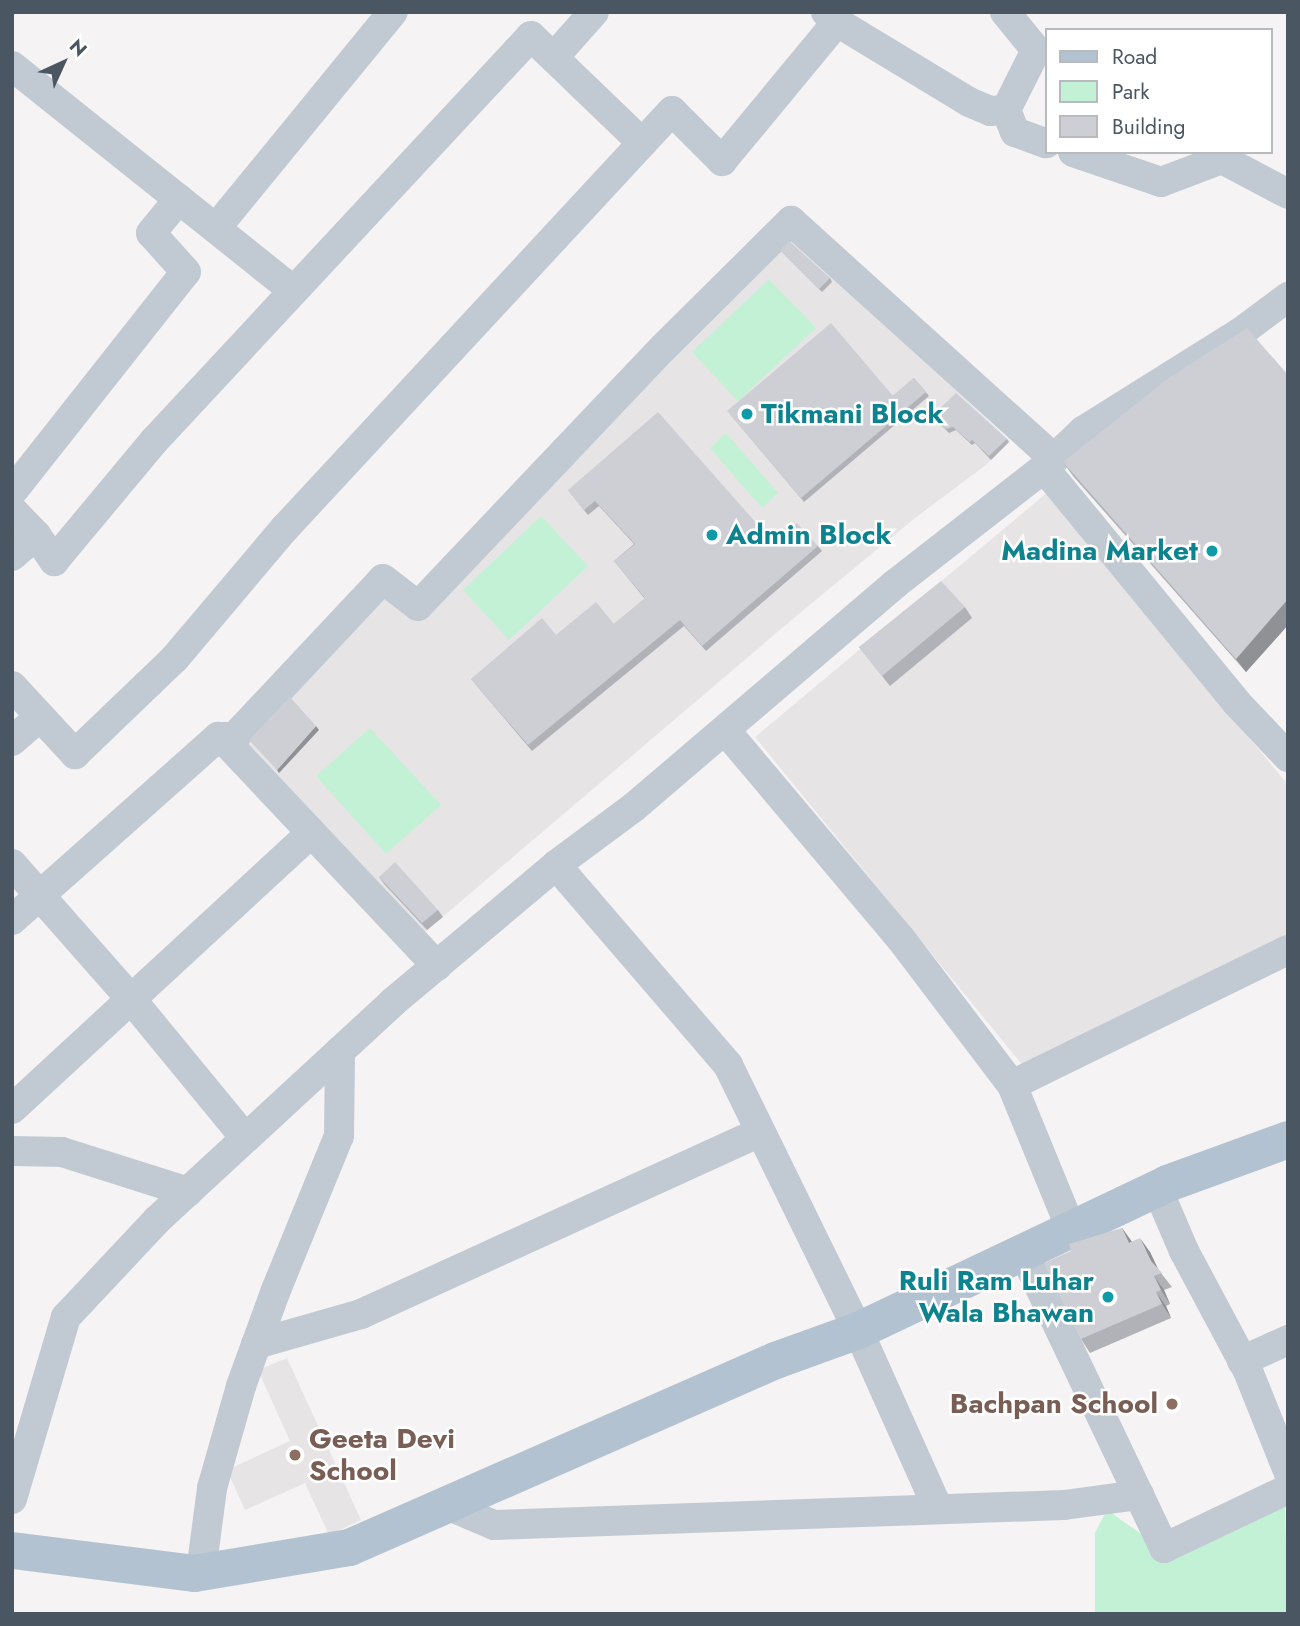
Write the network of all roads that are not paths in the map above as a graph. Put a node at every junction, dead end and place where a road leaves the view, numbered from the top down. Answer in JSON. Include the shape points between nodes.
{"nodes":[{"id":1,"x":393,"y":12,"type":"edge"},
{"id":2,"x":594,"y":12,"type":"edge"},
{"id":3,"x":1005,"y":12,"type":"edge"},
{"id":4,"x":832,"y":17,"type":"edge"},
{"id":5,"x":554,"y":57,"type":"junction"},
{"id":6,"x":12,"y":66,"type":"edge"},
{"id":7,"x":1006,"y":110,"type":"junction"},
{"id":8,"x":1044,"y":142,"type":"edge"},
{"id":9,"x":642,"y":143,"type":"junction"},
{"id":10,"x":1079,"y":154,"type":"edge"},
{"id":11,"x":1288,"y":194,"type":"edge"},
{"id":12,"x":179,"y":199,"type":"junction"},
{"id":13,"x":216,"y":228,"type":"junction"},
{"id":14,"x":293,"y":290,"type":"junction"},
{"id":15,"x":1288,"y":297,"type":"edge"},
{"id":16,"x":1049,"y":463,"type":"junction"},
{"id":17,"x":12,"y":492,"type":"edge"},
{"id":18,"x":12,"y":510,"type":"edge"},
{"id":19,"x":36,"y":535,"type":"junction"},
{"id":20,"x":12,"y":556,"type":"edge"},
{"id":21,"x":12,"y":686,"type":"edge"},
{"id":22,"x":40,"y":717,"type":"junction"},
{"id":23,"x":725,"y":730,"type":"junction"},
{"id":24,"x":234,"y":737,"type":"junction"},
{"id":25,"x":12,"y":741,"type":"edge"},
{"id":26,"x":1288,"y":757,"type":"edge"},
{"id":27,"x":312,"y":832,"type":"junction"},
{"id":28,"x":12,"y":864,"type":"edge"},
{"id":29,"x":556,"y":865,"type":"junction"},
{"id":30,"x":39,"y":896,"type":"junction"},
{"id":31,"x":12,"y":919,"type":"edge"},
{"id":32,"x":1288,"y":950,"type":"edge"},
{"id":33,"x":437,"y":967,"type":"junction"},
{"id":34,"x":131,"y":999,"type":"junction"},
{"id":35,"x":340,"y":1051,"type":"junction"},
{"id":36,"x":1013,"y":1085,"type":"junction"},
{"id":37,"x":12,"y":1109,"type":"edge"},
{"id":38,"x":761,"y":1132,"type":"junction"},
{"id":39,"x":246,"y":1138,"type":"junction"},
{"id":40,"x":1288,"y":1139,"type":"edge"},
{"id":41,"x":12,"y":1150,"type":"edge"},
{"id":42,"x":1157,"y":1188,"type":"junction"},
{"id":43,"x":188,"y":1192,"type":"junction"},
{"id":44,"x":1071,"y":1229,"type":"junction"},
{"id":45,"x":1023,"y":1252,"type":"junction"},
{"id":46,"x":858,"y":1330,"type":"junction"},
{"id":47,"x":1288,"y":1340,"type":"edge"},
{"id":48,"x":256,"y":1344,"type":"junction"},
{"id":49,"x":1242,"y":1361,"type":"junction"},
{"id":50,"x":1288,"y":1471,"type":"edge"},
{"id":51,"x":1288,"y":1489,"type":"edge"},
{"id":52,"x":1139,"y":1495,"type":"junction"},
{"id":53,"x":12,"y":1499,"type":"edge"},
{"id":54,"x":447,"y":1504,"type":"junction"},
{"id":55,"x":938,"y":1508,"type":"junction"},
{"id":56,"x":12,"y":1550,"type":"edge"},
{"id":57,"x":201,"y":1572,"type":"junction"}],
"edges":[{"from":1,"to":13,"type":"street"},
{"from":2,"to":5,"type":"street"},
{"from":3,"to":7,"type":"street","via":[[1036,50]]},
{"from":4,"to":7,"type":"street","via":[[969,102],[990,111]]},
{"from":4,"to":9,"type":"street","via":[[722,162],[672,111]]},
{"from":5,"to":9,"type":"street"},
{"from":5,"to":14,"type":"street","via":[[531,36]]},
{"from":6,"to":12,"type":"street"},
{"from":7,"to":8,"type":"street","via":[[1015,132]]},
{"from":9,"to":22,"type":"street","via":[[285,528],[174,658],[75,754]]},
{"from":10,"to":11,"type":"street","via":[[1161,182],[1222,159]]},
{"from":12,"to":13,"type":"street"},
{"from":12,"to":17,"type":"street","via":[[151,233],[186,272]]},
{"from":13,"to":14,"type":"street"},
{"from":14,"to":19,"type":"street","via":[[154,441],[54,561]]},
{"from":15,"to":16,"type":"street","via":[[1241,332],[1083,431]]},
{"from":16,"to":23,"type":"street","via":[[895,584]]},
{"from":16,"to":24,"type":"street","via":[[790,221],[418,606],[383,579]]},
{"from":16,"to":26,"type":"street","via":[[1236,702]]},
{"from":18,"to":19,"type":"street"},
{"from":19,"to":20,"type":"street"},
{"from":21,"to":22,"type":"street"},
{"from":22,"to":25,"type":"street"},
{"from":23,"to":29,"type":"street","via":[[635,807]]},
{"from":23,"to":36,"type":"street","via":[[901,939]]},
{"from":24,"to":27,"type":"street","via":[[228,744]]},
{"from":24,"to":30,"type":"street","via":[[218,737]]},
{"from":27,"to":33,"type":"street"},
{"from":27,"to":34,"type":"street"},
{"from":28,"to":30,"type":"street"},
{"from":29,"to":33,"type":"street"},
{"from":29,"to":38,"type":"street","via":[[728,1065]]},
{"from":30,"to":31,"type":"street"},
{"from":30,"to":34,"type":"street"},
{"from":32,"to":36,"type":"street"},
{"from":33,"to":35,"type":"street"},
{"from":34,"to":37,"type":"street"},
{"from":34,"to":39,"type":"street"},
{"from":35,"to":39,"type":"street"},
{"from":35,"to":48,"type":"street","via":[[339,1136]]},
{"from":36,"to":44,"type":"street"},
{"from":38,"to":46,"type":"street"},
{"from":38,"to":48,"type":"street","via":[[361,1314]]},
{"from":39,"to":43,"type":"street"},
{"from":40,"to":42,"type":"main road"},
{"from":41,"to":43,"type":"street","via":[[62,1152]]},
{"from":42,"to":44,"type":"main road"},
{"from":42,"to":49,"type":"street","via":[[1184,1251]]},
{"from":43,"to":53,"type":"street","via":[[66,1317]]},
{"from":44,"to":45,"type":"main road"},
{"from":45,"to":46,"type":"main road"},
{"from":45,"to":52,"type":"street"},
{"from":46,"to":54,"type":"main road","via":[[763,1365]]},
{"from":46,"to":55,"type":"street"},
{"from":47,"to":49,"type":"street"},
{"from":48,"to":57,"type":"street","via":[[212,1488]]},
{"from":49,"to":50,"type":"street"},
{"from":51,"to":52,"type":"street","via":[[1164,1548]]},
{"from":52,"to":55,"type":"street","via":[[1064,1505]]},
{"from":54,"to":55,"type":"street","via":[[494,1525]]},
{"from":54,"to":57,"type":"main road","via":[[349,1547]]},
{"from":56,"to":57,"type":"main road"}]}
